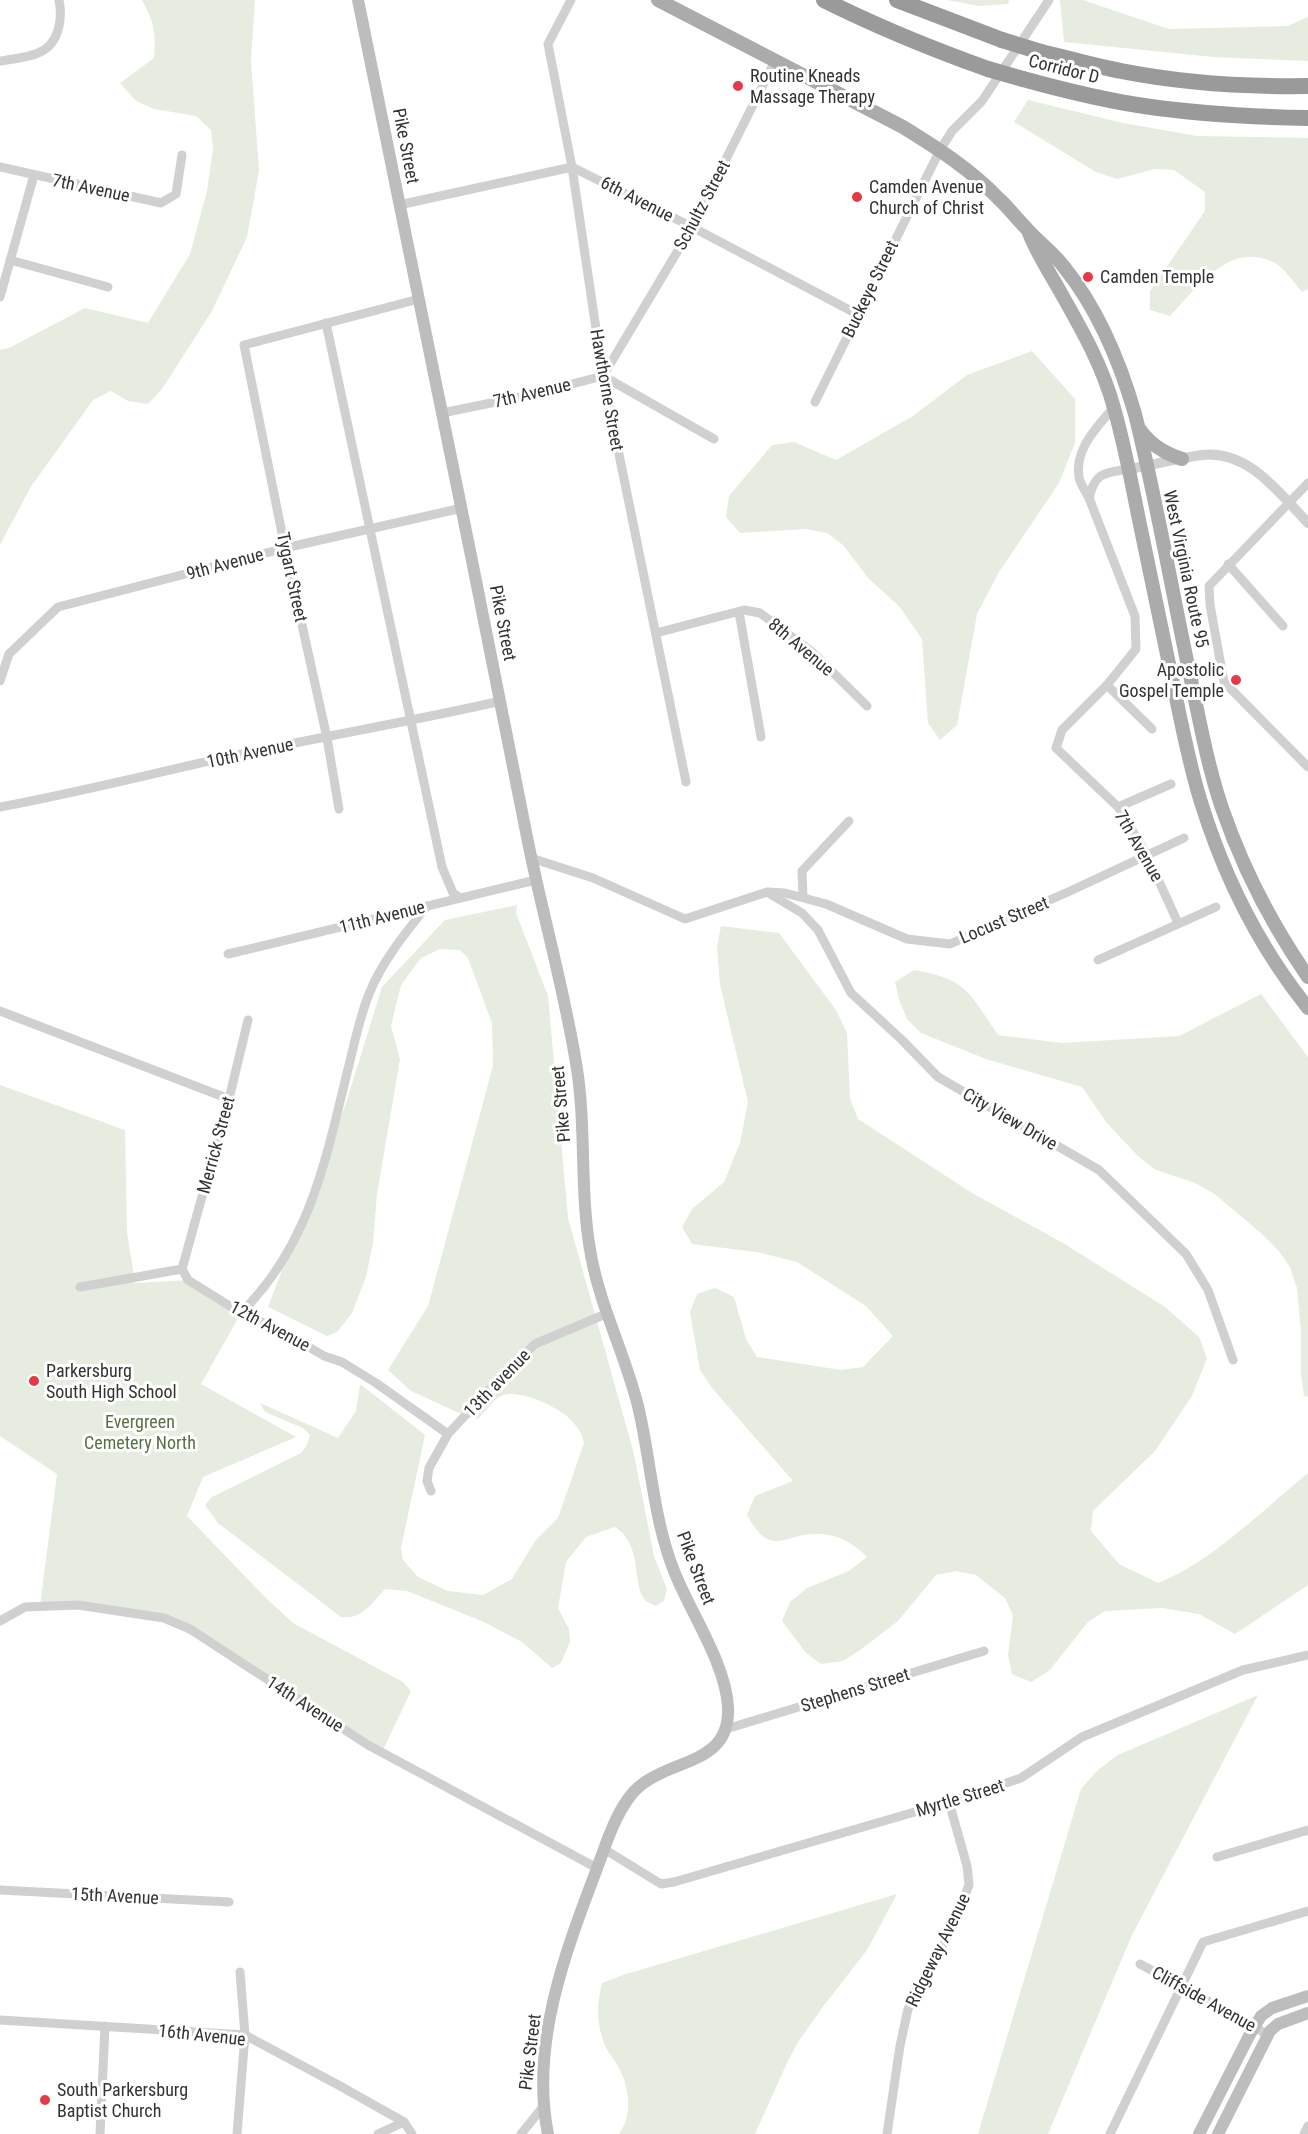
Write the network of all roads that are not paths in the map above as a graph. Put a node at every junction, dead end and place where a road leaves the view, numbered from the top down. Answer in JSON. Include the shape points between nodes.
{"nodes":[{"id":1,"x":59,"y":0,"type":"edge"},
{"id":2,"x":358,"y":0,"type":"edge"},
{"id":3,"x":571,"y":0,"type":"edge"},
{"id":4,"x":658,"y":0,"type":"edge"},
{"id":5,"x":824,"y":0,"type":"edge"},
{"id":6,"x":897,"y":0,"type":"edge"},
{"id":7,"x":1049,"y":0,"type":"edge"},
{"id":8,"x":0,"y":61,"type":"edge"},
{"id":9,"x":775,"y":61,"type":"junction"},
{"id":10,"x":1308,"y":86,"type":"edge"},
{"id":11,"x":1308,"y":118,"type":"edge"},
{"id":12,"x":939,"y":150,"type":"junction"},
{"id":13,"x":182,"y":155,"type":"dead end"},
{"id":14,"x":0,"y":167,"type":"edge"},
{"id":15,"x":572,"y":167,"type":"junction"},
{"id":16,"x":34,"y":175,"type":"junction"},
{"id":17,"x":399,"y":205,"type":"junction"},
{"id":18,"x":692,"y":227,"type":"junction"},
{"id":19,"x":1028,"y":231,"type":"junction"},
{"id":20,"x":10,"y":260,"type":"junction"},
{"id":21,"x":108,"y":287,"type":"dead end"},
{"id":22,"x":0,"y":297,"type":"edge"},
{"id":23,"x":418,"y":299,"type":"junction"},
{"id":24,"x":857,"y":314,"type":"junction"},
{"id":25,"x":326,"y":323,"type":"junction"},
{"id":26,"x":603,"y":376,"type":"junction"},
{"id":27,"x":815,"y":402,"type":"dead end"},
{"id":28,"x":1114,"y":407,"type":"junction"},
{"id":29,"x":442,"y":412,"type":"junction"},
{"id":30,"x":1138,"y":429,"type":"junction"},
{"id":31,"x":714,"y":439,"type":"dead end"},
{"id":32,"x":1182,"y":459,"type":"junction"},
{"id":33,"x":1147,"y":466,"type":"junction"},
{"id":34,"x":1129,"y":469,"type":"junction"},
{"id":35,"x":1308,"y":483,"type":"edge"},
{"id":36,"x":1089,"y":498,"type":"junction"},
{"id":37,"x":1289,"y":504,"type":"junction"},
{"id":38,"x":462,"y":508,"type":"junction"},
{"id":39,"x":1308,"y":523,"type":"edge"},
{"id":40,"x":369,"y":530,"type":"junction"},
{"id":41,"x":285,"y":548,"type":"junction"},
{"id":42,"x":1228,"y":564,"type":"junction"},
{"id":43,"x":739,"y":612,"type":"junction"},
{"id":44,"x":1283,"y":626,"type":"dead end"},
{"id":45,"x":656,"y":633,"type":"junction"},
{"id":46,"x":0,"y":681,"type":"edge"},
{"id":47,"x":1107,"y":685,"type":"junction"},
{"id":48,"x":501,"y":701,"type":"junction"},
{"id":49,"x":867,"y":706,"type":"dead end"},
{"id":50,"x":412,"y":722,"type":"junction"},
{"id":51,"x":1152,"y":729,"type":"dead end"},
{"id":52,"x":761,"y":737,"type":"dead end"},
{"id":53,"x":327,"y":738,"type":"junction"},
{"id":54,"x":1308,"y":767,"type":"edge"},
{"id":55,"x":686,"y":782,"type":"dead end"},
{"id":56,"x":1170,"y":784,"type":"dead end"},
{"id":57,"x":0,"y":807,"type":"edge"},
{"id":58,"x":1118,"y":807,"type":"junction"},
{"id":59,"x":339,"y":809,"type":"dead end"},
{"id":60,"x":849,"y":821,"type":"dead end"},
{"id":61,"x":1184,"y":838,"type":"dead end"},
{"id":62,"x":1147,"y":855,"type":"junction"},
{"id":63,"x":531,"y":858,"type":"junction"},
{"id":64,"x":536,"y":880,"type":"junction"},
{"id":65,"x":767,"y":892,"type":"junction"},
{"id":66,"x":803,"y":897,"type":"junction"},
{"id":67,"x":460,"y":898,"type":"junction"},
{"id":68,"x":427,"y":906,"type":"junction"},
{"id":69,"x":1216,"y":907,"type":"dead end"},
{"id":70,"x":1178,"y":923,"type":"junction"},
{"id":71,"x":228,"y":954,"type":"dead end"},
{"id":72,"x":1098,"y":960,"type":"dead end"},
{"id":73,"x":1308,"y":977,"type":"edge"},
{"id":74,"x":1308,"y":1008,"type":"edge"},
{"id":75,"x":0,"y":1011,"type":"edge"},
{"id":76,"x":248,"y":1020,"type":"dead end"},
{"id":77,"x":229,"y":1099,"type":"junction"},
{"id":78,"x":182,"y":1269,"type":"junction"},
{"id":79,"x":80,"y":1287,"type":"dead end"},
{"id":80,"x":241,"y":1313,"type":"junction"},
{"id":81,"x":608,"y":1313,"type":"junction"},
{"id":82,"x":1233,"y":1360,"type":"dead end"},
{"id":83,"x":448,"y":1434,"type":"junction"},
{"id":84,"x":432,"y":1491,"type":"dead end"},
{"id":85,"x":0,"y":1621,"type":"edge"},
{"id":86,"x":984,"y":1651,"type":"dead end"},
{"id":87,"x":1308,"y":1655,"type":"edge"},
{"id":88,"x":726,"y":1729,"type":"junction"},
{"id":89,"x":949,"y":1802,"type":"junction"},
{"id":90,"x":1308,"y":1830,"type":"edge"},
{"id":91,"x":604,"y":1849,"type":"junction"},
{"id":92,"x":1217,"y":1857,"type":"dead end"},
{"id":93,"x":597,"y":1868,"type":"junction"},
{"id":94,"x":0,"y":1890,"type":"edge"},
{"id":95,"x":229,"y":1902,"type":"dead end"},
{"id":96,"x":1308,"y":1911,"type":"edge"},
{"id":97,"x":1140,"y":1964,"type":"dead end"},
{"id":98,"x":240,"y":1972,"type":"dead end"},
{"id":99,"x":1182,"y":1986,"type":"junction"},
{"id":100,"x":1308,"y":1996,"type":"edge"},
{"id":101,"x":1308,"y":2013,"type":"edge"},
{"id":102,"x":0,"y":2020,"type":"edge"},
{"id":103,"x":105,"y":2026,"type":"junction"},
{"id":104,"x":1254,"y":2026,"type":"junction"},
{"id":105,"x":1267,"y":2035,"type":"junction"},
{"id":106,"x":245,"y":2036,"type":"junction"},
{"id":107,"x":543,"y":2108,"type":"junction"},
{"id":108,"x":404,"y":2122,"type":"junction"},
{"id":109,"x":1308,"y":2126,"type":"edge"},
{"id":110,"x":100,"y":2134,"type":"edge"},
{"id":111,"x":237,"y":2134,"type":"edge"},
{"id":112,"x":378,"y":2134,"type":"edge"},
{"id":113,"x":412,"y":2134,"type":"edge"},
{"id":114,"x":521,"y":2134,"type":"edge"},
{"id":115,"x":548,"y":2134,"type":"edge"},
{"id":116,"x":887,"y":2134,"type":"edge"},
{"id":117,"x":1110,"y":2134,"type":"edge"},
{"id":118,"x":1199,"y":2134,"type":"edge"},
{"id":119,"x":1218,"y":2134,"type":"edge"},
{"id":120,"x":1304,"y":2134,"type":"edge"}],
"edges":[{"from":1,"to":8,"type":"street","via":[[57,37],[40,53]]},
{"from":2,"to":17,"type":"main road","name":"Pike Street"},
{"from":3,"to":15,"type":"street","name":"Hawthorne Street","via":[[548,44]]},
{"from":4,"to":9,"type":"main road"},
{"from":5,"to":11,"type":"highway","name":"Corridor D","bridge":true,"via":[[868,22],[988,69],[1090,96],[1243,117]]},
{"from":6,"to":10,"type":"highway","name":"Corridor D","bridge":true,"via":[[1002,40],[1122,71],[1265,87]]},
{"from":7,"to":12,"type":"street","name":"Buckeye Street","via":[[982,101]]},
{"from":9,"to":12,"type":"main road","via":[[903,127]]},
{"from":9,"to":18,"type":"street","name":"Schultz Street"},
{"from":12,"to":19,"type":"main road","via":[[998,197]]},
{"from":12,"to":24,"type":"street","name":"Buckeye Street"},
{"from":13,"to":16,"type":"street","name":"7th Avenue","via":[[176,194],[161,203]]},
{"from":14,"to":16,"type":"street","name":"7th Avenue"},
{"from":15,"to":17,"type":"street"},
{"from":15,"to":18,"type":"street","name":"6th Avenue"},
{"from":15,"to":26,"type":"street","name":"Hawthorne Street"},
{"from":16,"to":20,"type":"street"},
{"from":17,"to":23,"type":"main road","name":"Pike Street"},
{"from":18,"to":24,"type":"street","name":"6th Avenue"},
{"from":18,"to":26,"type":"street","name":"Schultz Street"},
{"from":19,"to":28,"type":"main road","name":"West Virginia Route 95","via":[[1094,355]]},
{"from":19,"to":30,"type":"main road","name":"West Virginia Route 95","via":[[1065,267],[1093,311],[1123,376]]},
{"from":20,"to":21,"type":"street"},
{"from":20,"to":22,"type":"street"},
{"from":23,"to":25,"type":"street"},
{"from":23,"to":29,"type":"main road","name":"Pike Street"},
{"from":24,"to":27,"type":"street","name":"Buckeye Street"},
{"from":25,"to":40,"type":"street"},
{"from":25,"to":41,"type":"street","name":"Tygart Street","via":[[244,345]]},
{"from":26,"to":29,"type":"street","name":"7th Avenue"},
{"from":26,"to":31,"type":"street"},
{"from":26,"to":45,"type":"street","name":"Hawthorne Street"},
{"from":28,"to":34,"type":"main road","name":"West Virginia Route 95"},
{"from":28,"to":36,"type":"street","via":[[1082,451],[1079,478]]},
{"from":29,"to":38,"type":"main road","name":"Pike Street"},
{"from":30,"to":32,"type":"main road","via":[[1162,451]]},
{"from":30,"to":33,"type":"main road","name":"West Virginia Route 95"},
{"from":32,"to":33,"type":"street"},
{"from":32,"to":37,"type":"street","via":[[1213,455],[1242,462]]},
{"from":33,"to":34,"type":"street"},
{"from":33,"to":73,"type":"main road","name":"West Virginia Route 95","via":[[1217,792],[1249,876],[1277,930]]},
{"from":34,"to":36,"type":"street","via":[[1096,479]]},
{"from":34,"to":74,"type":"main road","name":"West Virginia Route 95","via":[[1200,799],[1220,856],[1246,910],[1271,956]]},
{"from":35,"to":37,"type":"street"},
{"from":36,"to":47,"type":"street","via":[[1136,616],[1136,649]]},
{"from":37,"to":39,"type":"street"},
{"from":37,"to":42,"type":"street"},
{"from":38,"to":40,"type":"street","name":"9th Avenue"},
{"from":38,"to":48,"type":"main road","name":"Pike Street"},
{"from":40,"to":41,"type":"street","name":"9th Avenue"},
{"from":40,"to":50,"type":"street"},
{"from":41,"to":46,"type":"street","name":"9th Avenue","via":[[58,607],[9,654]]},
{"from":41,"to":53,"type":"street","name":"Tygart Street"},
{"from":42,"to":44,"type":"street"},
{"from":42,"to":54,"type":"street","via":[[1209,586],[1224,682]]},
{"from":43,"to":45,"type":"street","name":"8th Avenue"},
{"from":43,"to":49,"type":"street","name":"8th Avenue","via":[[760,613],[811,651]]},
{"from":43,"to":52,"type":"street"},
{"from":45,"to":55,"type":"street","name":"Hawthorne Street"},
{"from":47,"to":51,"type":"street"},
{"from":47,"to":58,"type":"street","name":"7th Avenue","via":[[1062,730],[1056,748]]},
{"from":48,"to":50,"type":"street","name":"10th Avenue"},
{"from":48,"to":63,"type":"main road","name":"Pike Street"},
{"from":50,"to":53,"type":"street","name":"10th Avenue"},
{"from":50,"to":67,"type":"street","via":[[442,867],[453,893]]},
{"from":53,"to":57,"type":"street","name":"10th Avenue"},
{"from":53,"to":59,"type":"street","name":"Tygart Street"},
{"from":56,"to":58,"type":"street"},
{"from":58,"to":62,"type":"street","name":"7th Avenue"},
{"from":60,"to":66,"type":"street","via":[[802,872]]},
{"from":61,"to":62,"type":"street","name":"Locust Street"},
{"from":62,"to":66,"type":"street","name":"Locust Street","via":[[950,944],[907,939]]},
{"from":62,"to":70,"type":"street","name":"7th Avenue"},
{"from":63,"to":64,"type":"main road","name":"Pike Street"},
{"from":63,"to":65,"type":"street","via":[[592,878],[685,919]]},
{"from":64,"to":67,"type":"street","name":"11th Avenue"},
{"from":64,"to":81,"type":"main road","name":"Pike Street","via":[[577,1068],[590,1251]]},
{"from":65,"to":66,"type":"street","name":"Locust Street"},
{"from":65,"to":82,"type":"street","name":"City View Drive","via":[[810,921],[851,993],[938,1077],[1099,1170],[1186,1254],[1208,1290]]},
{"from":67,"to":68,"type":"street","name":"11th Avenue"},
{"from":68,"to":71,"type":"street","name":"11th Avenue"},
{"from":68,"to":80,"type":"street","via":[[400,938],[369,993],[318,1187],[291,1249]]},
{"from":69,"to":70,"type":"street"},
{"from":70,"to":72,"type":"street"},
{"from":75,"to":77,"type":"street"},
{"from":76,"to":77,"type":"street","name":"Merrick Street"},
{"from":77,"to":78,"type":"street","name":"Merrick Street"},
{"from":78,"to":79,"type":"street"},
{"from":78,"to":80,"type":"street","name":"12th Avenue","via":[[188,1280]]},
{"from":80,"to":83,"type":"street","name":"12th Avenue","via":[[342,1362]]},
{"from":81,"to":83,"type":"street","name":"13th avenue","via":[[535,1344]]},
{"from":81,"to":88,"type":"main road","name":"Pike Street","via":[[636,1399],[673,1569],[725,1686]]},
{"from":83,"to":84,"type":"street","name":"13th avenue","via":[[429,1468],[427,1482]]},
{"from":85,"to":93,"type":"street","name":"14th Avenue","via":[[25,1607],[78,1605],[164,1618],[182,1625],[368,1745]]},
{"from":86,"to":88,"type":"street","name":"Stephens Street"},
{"from":87,"to":89,"type":"street","name":"Myrtle Street","via":[[1243,1670],[1082,1737],[1021,1778]]},
{"from":88,"to":91,"type":"main road","name":"Pike Street","via":[[719,1744],[708,1752],[662,1771],[631,1793]]},
{"from":89,"to":91,"type":"street","name":"Myrtle Street","via":[[661,1884]]},
{"from":89,"to":116,"type":"street","name":"Ridgeway Avenue","via":[[969,1885],[949,1935],[908,2009]]},
{"from":90,"to":92,"type":"street"},
{"from":91,"to":93,"type":"main road","name":"Pike Street"},
{"from":93,"to":107,"type":"main road","name":"Pike Street","via":[[557,1986],[542,2082]]},
{"from":94,"to":95,"type":"street","name":"15th Avenue"},
{"from":96,"to":99,"type":"street","via":[[1203,1942]]},
{"from":97,"to":99,"type":"street","name":"Cliffside Avenue"},
{"from":98,"to":106,"type":"street"},
{"from":99,"to":104,"type":"street","name":"Cliffside Avenue"},
{"from":99,"to":117,"type":"street"},
{"from":100,"to":104,"type":"main road","via":[[1272,2008]]},
{"from":101,"to":105,"type":"main road","via":[[1278,2024]]},
{"from":102,"to":103,"type":"street","name":"16th Avenue"},
{"from":103,"to":106,"type":"street","name":"16th Avenue"},
{"from":103,"to":110,"type":"street"},
{"from":104,"to":105,"type":"street","name":"Cliffside Avenue"},
{"from":104,"to":118,"type":"main road"},
{"from":105,"to":119,"type":"main road"},
{"from":106,"to":108,"type":"street","name":"16th Avenue"},
{"from":106,"to":111,"type":"street"},
{"from":107,"to":114,"type":"street"},
{"from":107,"to":115,"type":"main road","name":"Pike Street"},
{"from":108,"to":112,"type":"street"},
{"from":108,"to":113,"type":"street","name":"16th Avenue"},
{"from":109,"to":120,"type":"street"}]}
